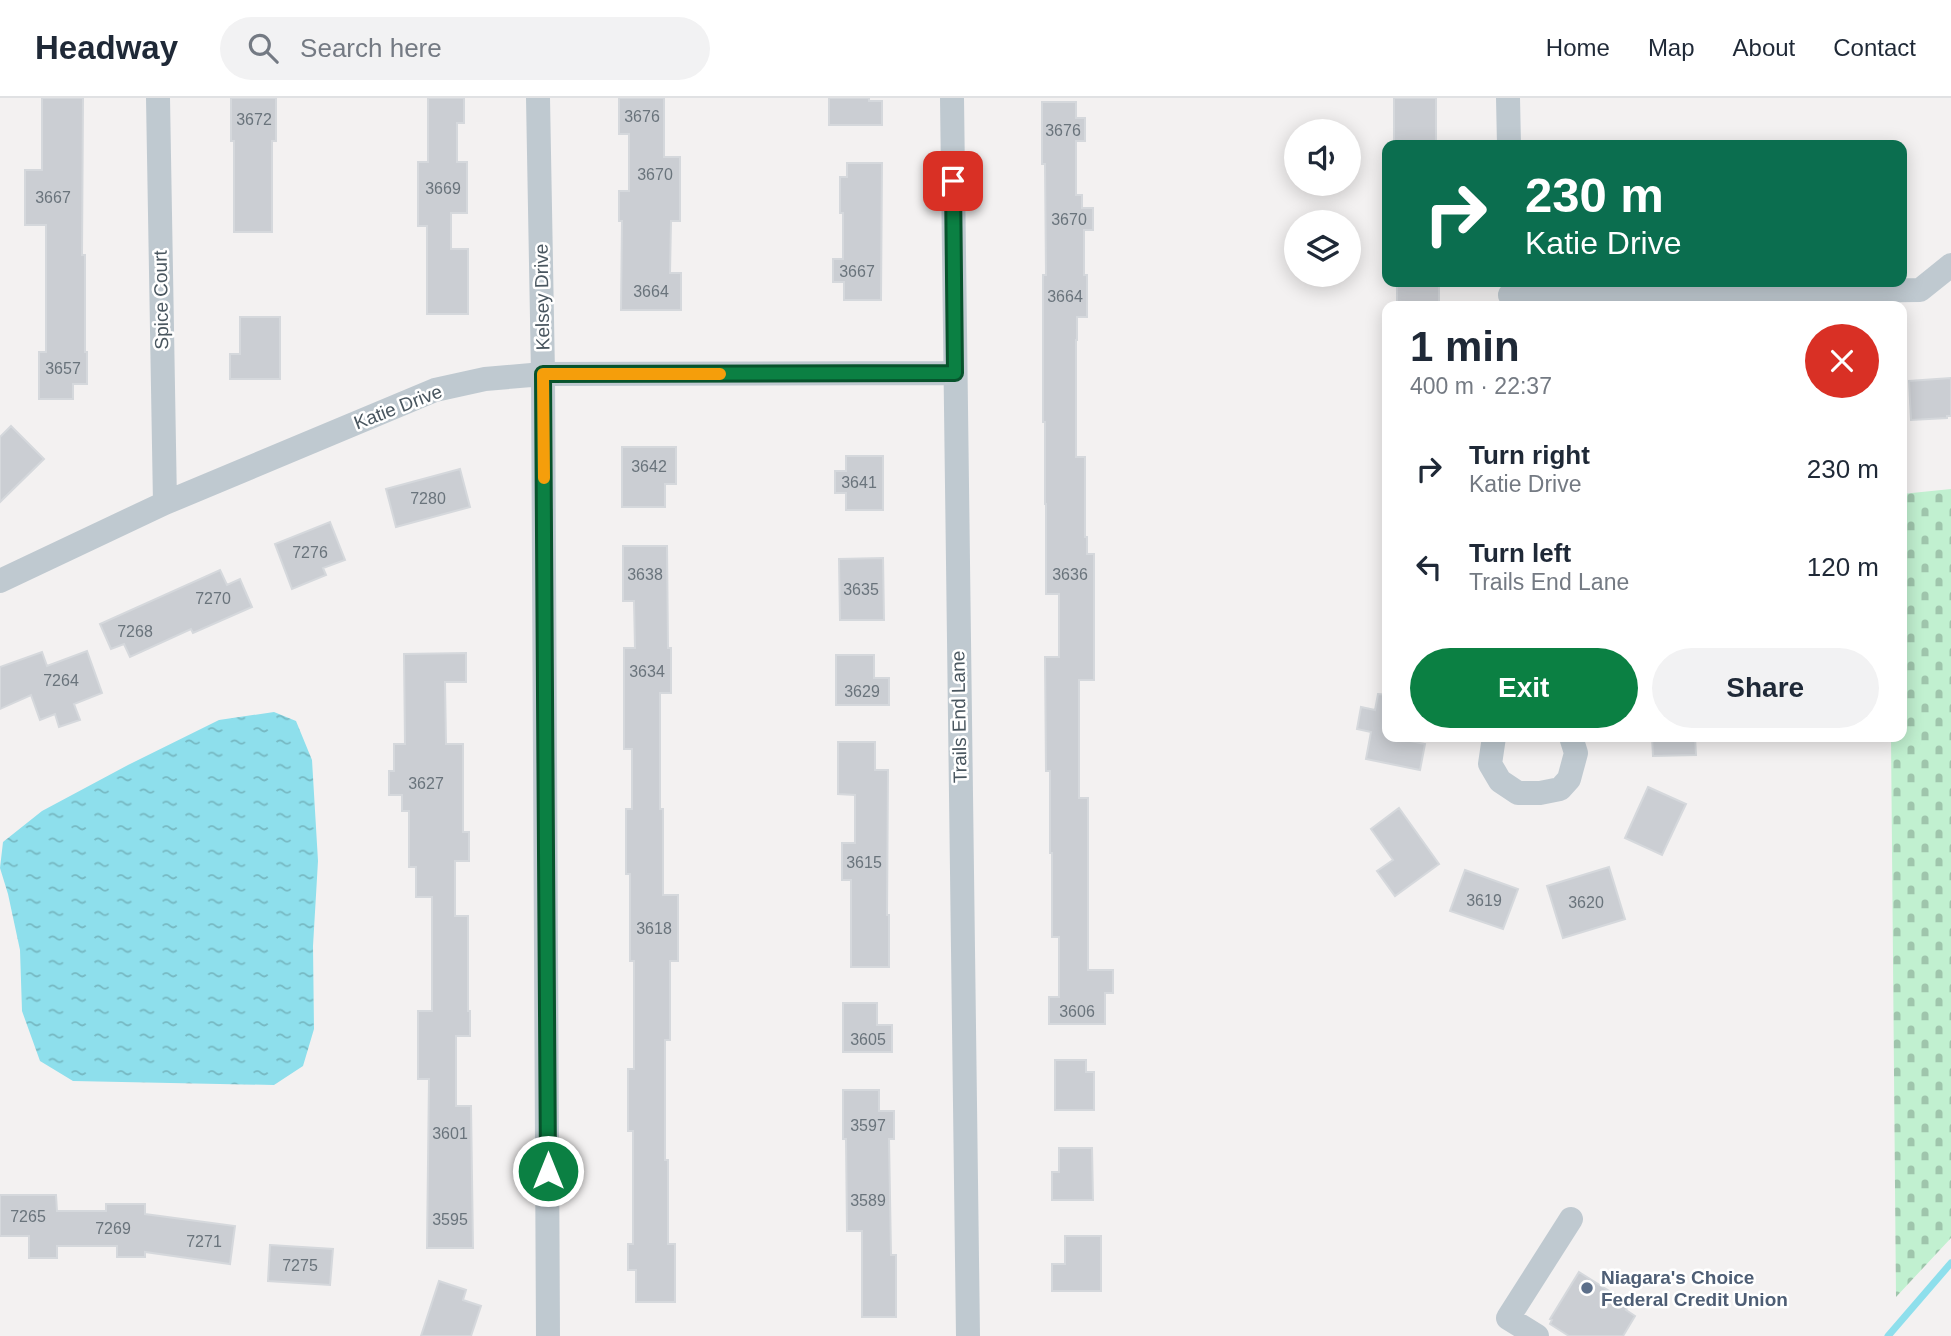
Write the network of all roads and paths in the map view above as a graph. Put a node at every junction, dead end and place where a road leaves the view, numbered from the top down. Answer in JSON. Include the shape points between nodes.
{"nodes":[{"id":1,"x":158,"y":98,"type":"edge"},
{"id":2,"x":538,"y":98,"type":"edge"},
{"id":3,"x":952,"y":98,"type":"edge"},
{"id":4,"x":1508,"y":98,"type":"edge"},
{"id":5,"x":1509,"y":140,"type":"edge"},
{"id":6,"x":1951,"y":265,"type":"edge"},
{"id":7,"x":1510,"y":294,"type":"edge"},
{"id":8,"x":955,"y":373,"type":"junction"},
{"id":9,"x":543,"y":374,"type":"junction"},
{"id":10,"x":165,"y":503,"type":"junction"},
{"id":11,"x":0,"y":581,"type":"edge"},
{"id":12,"x":1493,"y":742,"type":"edge"},
{"id":13,"x":1573,"y":742,"type":"edge"},
{"id":14,"x":1571,"y":1219,"type":"dead end"},
{"id":15,"x":548,"y":1336,"type":"edge"},
{"id":16,"x":968,"y":1336,"type":"edge"},
{"id":17,"x":1537,"y":1336,"type":"edge"}],
"edges":[{"from":1,"to":10,"type":"street","name":"Spice Court"},
{"from":2,"to":9,"type":"street","name":"Kelsey Drive"},
{"from":3,"to":8,"type":"street","name":"Trails End Lane"},
{"from":4,"to":5,"type":"street"},
{"from":6,"to":7,"type":"street","via":[[1920,290]]},
{"from":8,"to":9,"type":"street","name":"Katie Drive"},
{"from":8,"to":16,"type":"street","name":"Trails End Lane"},
{"from":9,"to":10,"type":"street","name":"Katie Drive","via":[[485,379],[435,390]]},
{"from":9,"to":15,"type":"street","name":"Kelsey Drive"},
{"from":10,"to":11,"type":"street","name":"Katie Drive"},
{"from":12,"to":13,"type":"street","via":[[1490,764],[1500,781],[1518,793],[1560,789],[1569,779],[1576,753]]},
{"from":14,"to":17,"type":"street","via":[[1508,1318]]}]}
